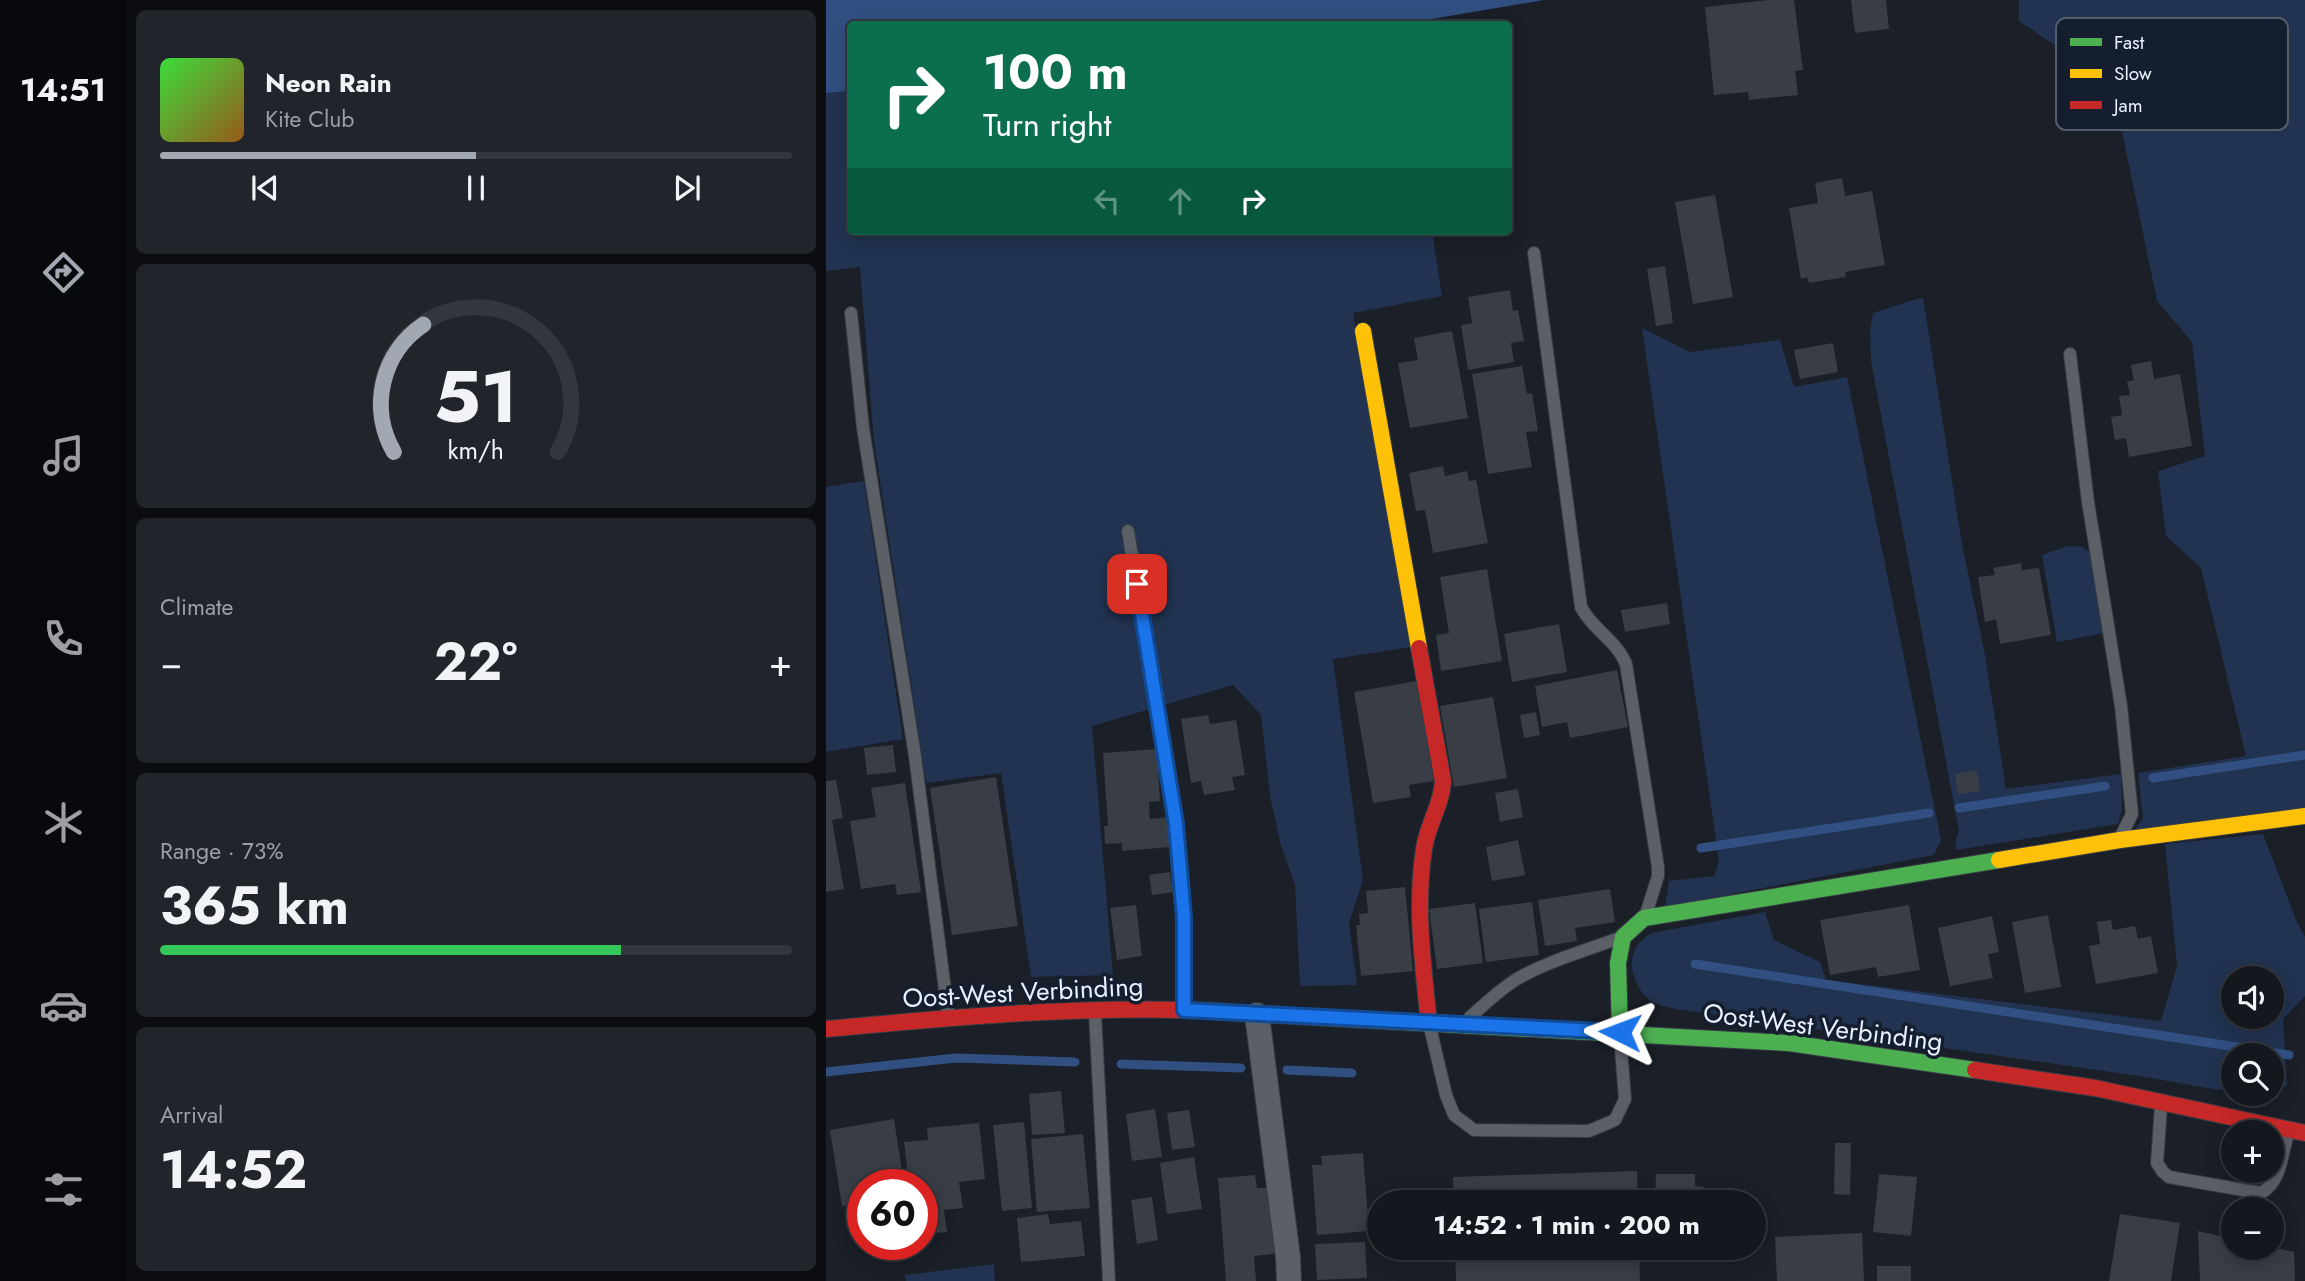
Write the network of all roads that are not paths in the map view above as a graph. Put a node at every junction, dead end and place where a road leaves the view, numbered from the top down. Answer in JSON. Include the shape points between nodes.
{"nodes":[{"id":1,"x":1534,"y":253,"type":"dead end"},
{"id":2,"x":851,"y":313,"type":"dead end"},
{"id":3,"x":1363,"y":331,"type":"dead end"},
{"id":4,"x":2070,"y":354,"type":"dead end"},
{"id":5,"x":1128,"y":531,"type":"dead end"},
{"id":6,"x":2305,"y":816,"type":"edge"},
{"id":7,"x":2120,"y":840,"type":"junction"},
{"id":8,"x":1644,"y":918,"type":"junction"},
{"id":9,"x":1623,"y":937,"type":"junction"},
{"id":10,"x":1095,"y":1009,"type":"junction"},
{"id":11,"x":1184,"y":1010,"type":"junction"},
{"id":12,"x":1257,"y":1014,"type":"junction"},
{"id":13,"x":949,"y":1017,"type":"junction"},
{"id":14,"x":1429,"y":1023,"type":"junction"},
{"id":15,"x":1461,"y":1024,"type":"junction"},
{"id":16,"x":826,"y":1029,"type":"edge"},
{"id":17,"x":1620,"y":1032,"type":"junction"},
{"id":18,"x":2161,"y":1102,"type":"junction"},
{"id":19,"x":2297,"y":1131,"type":"edge"},
{"id":20,"x":1109,"y":1281,"type":"edge"},
{"id":21,"x":1289,"y":1281,"type":"edge"}],
"edges":[{"from":1,"to":8,"type":"lane","via":[[1581,607],[1622,654],[1628,677],[1658,867]]},
{"from":2,"to":13,"type":"lane","via":[[863,428],[915,756]]},
{"from":3,"to":14,"type":"street","via":[[1443,781],[1441,803],[1424,845],[1418,910]]},
{"from":4,"to":7,"type":"lane","via":[[2133,814]]},
{"from":5,"to":11,"type":"lane","via":[[1176,824],[1184,918]]},
{"from":6,"to":7,"type":"street"},
{"from":7,"to":8,"type":"street"},
{"from":8,"to":9,"type":"street"},
{"from":9,"to":15,"type":"lane","via":[[1538,968],[1500,990]]},
{"from":9,"to":17,"type":"street","via":[[1618,963]]},
{"from":10,"to":11,"type":"street","name":"Oost-West Verbinding"},
{"from":10,"to":13,"type":"street","name":"Oost-West Verbinding"},
{"from":10,"to":20,"type":"lane"},
{"from":11,"to":12,"type":"street","name":"Oost-West Verbinding"},
{"from":12,"to":14,"type":"street","name":"Oost-West Verbinding"},
{"from":12,"to":21,"type":"street"},
{"from":13,"to":16,"type":"street","name":"Oost-West Verbinding"},
{"from":14,"to":15,"type":"street","name":"Oost-West Verbinding"},
{"from":14,"to":17,"type":"lane","via":[[1454,1115],[1474,1130],[1589,1131],[1615,1120],[1625,1099]]},
{"from":15,"to":17,"type":"street","name":"Oost-West Verbinding"},
{"from":17,"to":18,"type":"street","name":"Oost-West Verbinding","via":[[1789,1042]]},
{"from":18,"to":19,"type":"street","name":"Oost-West Verbinding"},
{"from":18,"to":19,"type":"lane","via":[[2157,1163],[2169,1177],[2261,1193],[2270,1188]]}]}
